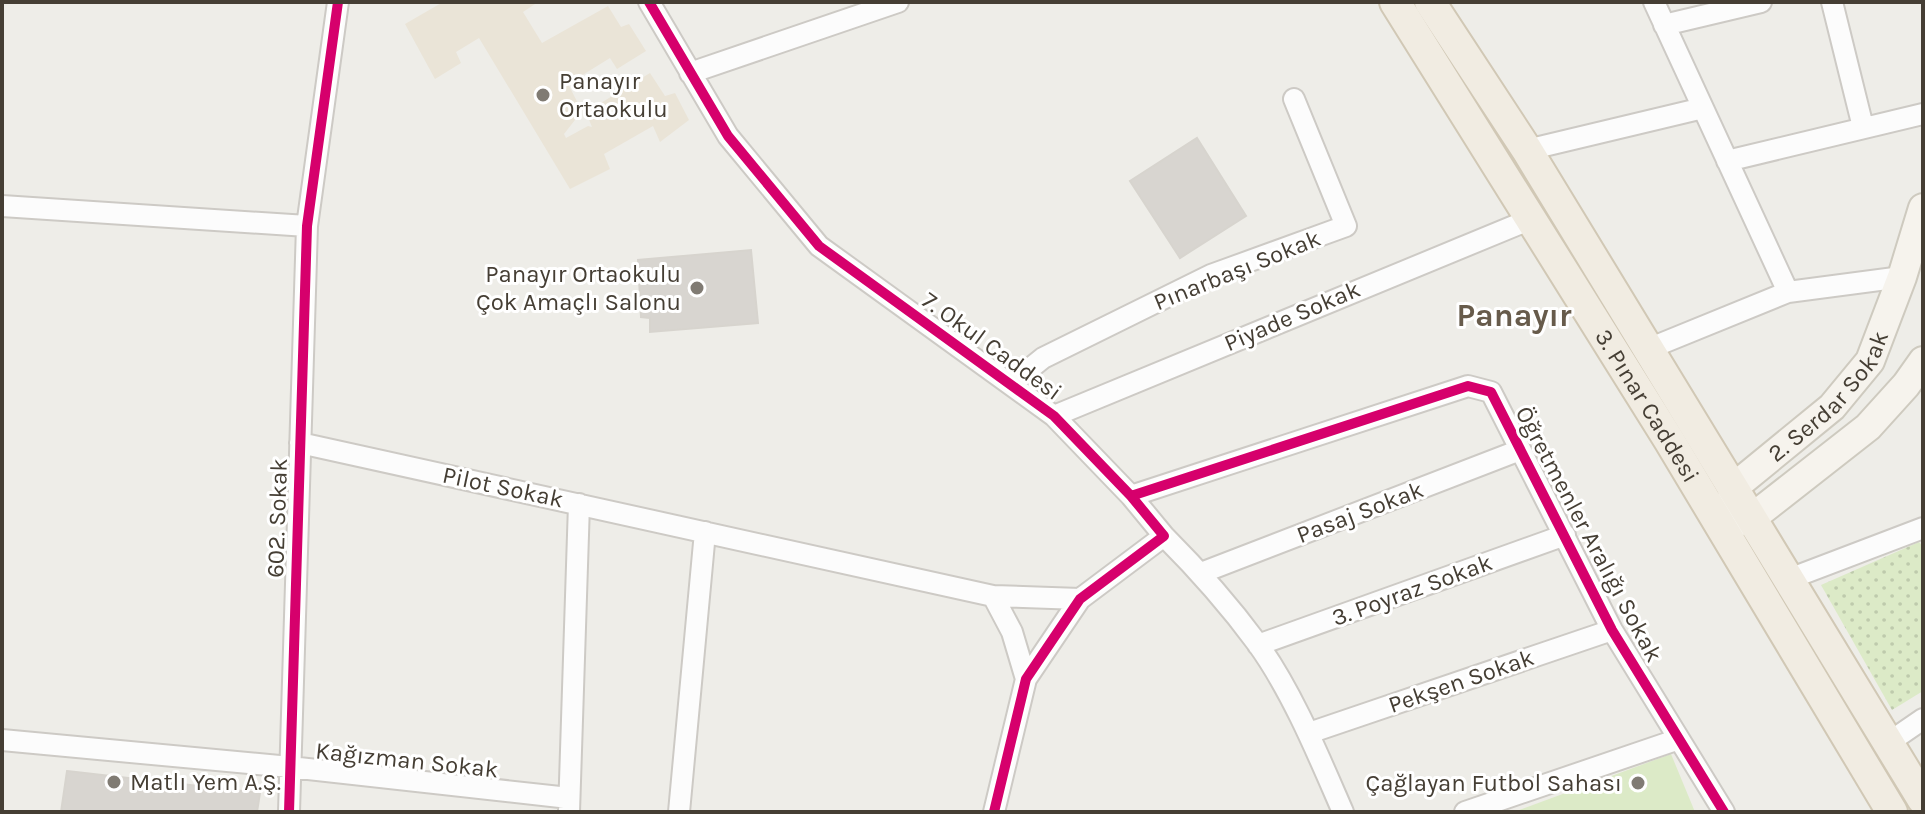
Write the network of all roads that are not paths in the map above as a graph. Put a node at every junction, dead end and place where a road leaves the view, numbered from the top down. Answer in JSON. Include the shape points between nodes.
{"nodes":[{"id":1,"x":338,"y":2,"type":"edge"},
{"id":2,"x":649,"y":2,"type":"edge"},
{"id":3,"x":898,"y":2,"type":"edge"},
{"id":4,"x":1395,"y":2,"type":"edge"},
{"id":5,"x":1430,"y":2,"type":"edge"},
{"id":6,"x":1654,"y":2,"type":"edge"},
{"id":7,"x":1761,"y":2,"type":"edge"},
{"id":8,"x":1832,"y":2,"type":"edge"},
{"id":9,"x":1664,"y":25,"type":"junction"},
{"id":10,"x":690,"y":73,"type":"junction"},
{"id":11,"x":1294,"y":99,"type":"dead end"},
{"id":12,"x":1703,"y":108,"type":"junction"},
{"id":13,"x":1923,"y":114,"type":"edge"},
{"id":14,"x":1863,"y":127,"type":"junction"},
{"id":15,"x":1527,"y":150,"type":"junction"},
{"id":16,"x":1727,"y":161,"type":"junction"},
{"id":17,"x":2,"y":206,"type":"edge"},
{"id":18,"x":1923,"y":208,"type":"edge"},
{"id":19,"x":1531,"y":219,"type":"junction"},
{"id":20,"x":307,"y":226,"type":"junction"},
{"id":21,"x":1902,"y":277,"type":"junction"},
{"id":22,"x":1788,"y":292,"type":"junction"},
{"id":23,"x":1648,"y":349,"type":"junction"},
{"id":24,"x":1923,"y":361,"type":"edge"},
{"id":25,"x":1011,"y":384,"type":"junction"},
{"id":26,"x":1054,"y":416,"type":"junction"},
{"id":27,"x":1669,"y":440,"type":"junction"},
{"id":28,"x":300,"y":443,"type":"junction"},
{"id":29,"x":1520,"y":450,"type":"junction"},
{"id":30,"x":1733,"y":488,"type":"junction"},
{"id":31,"x":1131,"y":496,"type":"junction"},
{"id":32,"x":579,"y":504,"type":"junction"},
{"id":33,"x":1741,"y":519,"type":"junction"},
{"id":34,"x":1923,"y":528,"type":"edge"},
{"id":35,"x":705,"y":532,"type":"junction"},
{"id":36,"x":1565,"y":535,"type":"junction"},
{"id":37,"x":1164,"y":536,"type":"junction"},
{"id":38,"x":1744,"y":566,"type":"junction"},
{"id":39,"x":1201,"y":573,"type":"junction"},
{"id":40,"x":1789,"y":579,"type":"junction"},
{"id":41,"x":993,"y":596,"type":"junction"},
{"id":42,"x":1080,"y":599,"type":"junction"},
{"id":43,"x":1612,"y":630,"type":"junction"},
{"id":44,"x":1258,"y":645,"type":"junction"},
{"id":45,"x":1026,"y":679,"type":"junction"},
{"id":46,"x":1923,"y":719,"type":"edge"},
{"id":47,"x":1309,"y":733,"type":"junction"},
{"id":48,"x":1679,"y":739,"type":"junction"},
{"id":49,"x":2,"y":740,"type":"edge"},
{"id":50,"x":1888,"y":743,"type":"junction"},
{"id":51,"x":290,"y":767,"type":"junction"},
{"id":52,"x":1923,"y":800,"type":"edge"},
{"id":53,"x":569,"y":805,"type":"edge"},
{"id":54,"x":1478,"y":810,"type":"edge"},
{"id":55,"x":289,"y":812,"type":"edge"},
{"id":56,"x":679,"y":812,"type":"edge"},
{"id":57,"x":994,"y":812,"type":"edge"},
{"id":58,"x":1343,"y":812,"type":"edge"},
{"id":59,"x":1724,"y":812,"type":"edge"},
{"id":60,"x":1892,"y":812,"type":"edge"}],
"edges":[{"from":1,"to":20,"type":"street","name":"602. Sokak"},
{"from":2,"to":10,"type":"street","name":"7. Okul Caddesi"},
{"from":3,"to":10,"type":"street"},
{"from":4,"to":19,"type":"main road","name":"3. Pınar Caddesi"},
{"from":5,"to":15,"type":"main road"},
{"from":6,"to":9,"type":"street"},
{"from":7,"to":9,"type":"street"},
{"from":8,"to":14,"type":"street"},
{"from":9,"to":12,"type":"street"},
{"from":10,"to":25,"type":"street","name":"7. Okul Caddesi","via":[[728,136],[819,246]]},
{"from":11,"to":25,"type":"street","name":"Pınarbaşı Sokak","via":[[1346,226],[1211,275],[1043,358]]},
{"from":12,"to":15,"type":"street"},
{"from":12,"to":16,"type":"street"},
{"from":13,"to":14,"type":"street"},
{"from":14,"to":16,"type":"street"},
{"from":15,"to":23,"type":"main road"},
{"from":16,"to":22,"type":"street"},
{"from":17,"to":20,"type":"street"},
{"from":18,"to":21,"type":"main road","name":"2. Serdar Sokak"},
{"from":19,"to":26,"type":"street","name":"Piyade Sokak"},
{"from":19,"to":27,"type":"main road","name":"3. Pınar Caddesi"},
{"from":20,"to":28,"type":"street","name":"602. Sokak"},
{"from":21,"to":22,"type":"street"},
{"from":21,"to":30,"type":"main road","name":"2. Serdar Sokak","via":[[1870,361],[1832,407]]},
{"from":22,"to":23,"type":"street"},
{"from":23,"to":30,"type":"main road"},
{"from":24,"to":33,"type":"main road","name":"2. Serdar Sokak","via":[[1868,427]]},
{"from":25,"to":26,"type":"street","name":"7. Okul Caddesi"},
{"from":26,"to":31,"type":"street","name":"7. Okul Caddesi"},
{"from":27,"to":33,"type":"main road","via":[[1714,507]]},
{"from":27,"to":38,"type":"main road","name":"3. Pınar Caddesi"},
{"from":28,"to":32,"type":"street","name":"Pilot Sokak"},
{"from":28,"to":51,"type":"street","name":"602. Sokak"},
{"from":29,"to":31,"type":"street","name":"Öğretmenler Aralığı Sokak","via":[[1491,392],[1468,386]]},
{"from":29,"to":36,"type":"street","name":"Öğretmenler Aralığı Sokak"},
{"from":29,"to":39,"type":"street","name":"Pasaj Sokak"},
{"from":30,"to":33,"type":"main road"},
{"from":31,"to":37,"type":"street","name":"7. Okul Caddesi"},
{"from":32,"to":35,"type":"street","name":"Pilot Sokak"},
{"from":32,"to":53,"type":"street"},
{"from":33,"to":38,"type":"main road"},
{"from":33,"to":40,"type":"main road"},
{"from":34,"to":40,"type":"street"},
{"from":35,"to":41,"type":"street","name":"Pilot Sokak"},
{"from":35,"to":56,"type":"street"},
{"from":36,"to":43,"type":"street","name":"Öğretmenler Aralığı Sokak"},
{"from":36,"to":44,"type":"street","name":"3. Poyraz Sokak"},
{"from":37,"to":39,"type":"street","name":"7. Okul Caddesi"},
{"from":37,"to":42,"type":"street"},
{"from":38,"to":60,"type":"main road","name":"3. Pınar Caddesi"},
{"from":39,"to":44,"type":"street","name":"7. Okul Caddesi"},
{"from":40,"to":50,"type":"main road"},
{"from":41,"to":42,"type":"street","name":"Pilot Sokak"},
{"from":41,"to":45,"type":"street","via":[[1012,632]]},
{"from":42,"to":45,"type":"street"},
{"from":43,"to":47,"type":"street","name":"Pekşen Sokak"},
{"from":43,"to":48,"type":"street","name":"Öğretmenler Aralığı Sokak"},
{"from":44,"to":47,"type":"street","name":"7. Okul Caddesi"},
{"from":45,"to":57,"type":"street"},
{"from":46,"to":50,"type":"street"},
{"from":47,"to":58,"type":"street","name":"7. Okul Caddesi"},
{"from":48,"to":54,"type":"street"},
{"from":48,"to":59,"type":"street","name":"Öğretmenler Aralığı Sokak"},
{"from":49,"to":51,"type":"street","name":"Kağızman Sokak"},
{"from":50,"to":52,"type":"main road"},
{"from":51,"to":53,"type":"street","name":"Kağızman Sokak"},
{"from":51,"to":55,"type":"street","name":"602. Sokak"}]}
